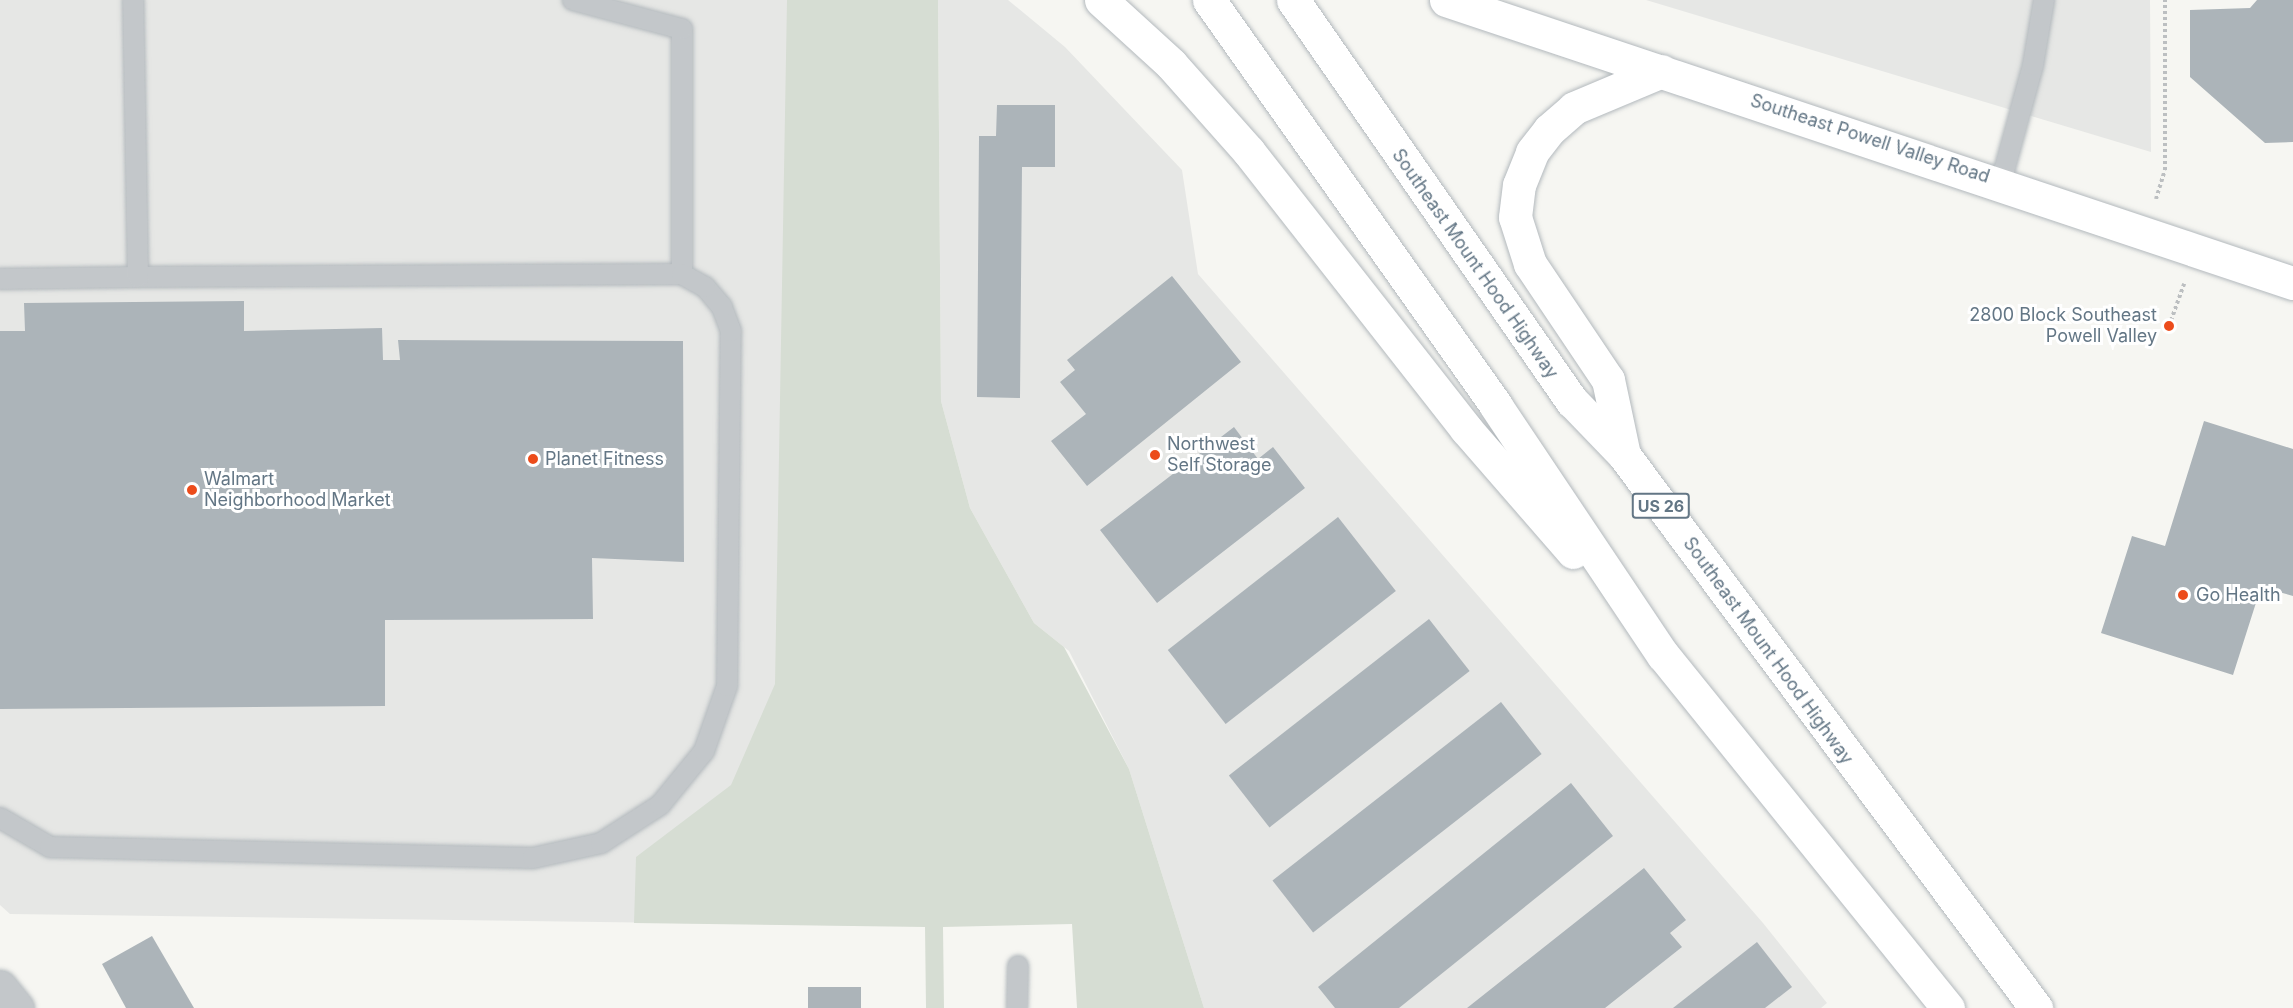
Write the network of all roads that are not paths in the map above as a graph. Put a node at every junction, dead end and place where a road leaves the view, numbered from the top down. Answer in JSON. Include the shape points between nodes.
{"nodes":[{"id":1,"x":133,"y":0,"type":"edge"},
{"id":2,"x":573,"y":0,"type":"edge"},
{"id":3,"x":1101,"y":0,"type":"edge"},
{"id":4,"x":1209,"y":0,"type":"edge"},
{"id":5,"x":1293,"y":0,"type":"edge"},
{"id":6,"x":1446,"y":0,"type":"edge"},
{"id":7,"x":2044,"y":0,"type":"edge"},
{"id":8,"x":1662,"y":71,"type":"junction"},
{"id":9,"x":2001,"y":182,"type":"junction"},
{"id":10,"x":682,"y":274,"type":"junction"},
{"id":11,"x":138,"y":277,"type":"junction"},
{"id":12,"x":0,"y":279,"type":"edge"},
{"id":13,"x":2293,"y":283,"type":"edge"},
{"id":14,"x":1624,"y":455,"type":"junction"},
{"id":15,"x":1662,"y":655,"type":"junction"},
{"id":16,"x":0,"y":818,"type":"edge"},
{"id":17,"x":1018,"y":966,"type":"dead end"},
{"id":18,"x":0,"y":987,"type":"edge"},
{"id":19,"x":17,"y":1008,"type":"edge"},
{"id":20,"x":1017,"y":1008,"type":"edge"},
{"id":21,"x":1948,"y":1008,"type":"edge"},
{"id":22,"x":2036,"y":1008,"type":"edge"}],
"edges":[{"from":1,"to":11,"type":"lane"},
{"from":2,"to":10,"type":"lane","via":[[682,29]]},
{"from":3,"to":15,"type":"main road","via":[[1172,64],[1249,152],[1466,429]]},
{"from":4,"to":15,"type":"main road","via":[[1496,406]]},
{"from":5,"to":14,"type":"main road","name":"Southeast Mount Hood Highway","number":"US 26","via":[[1572,401]]},
{"from":6,"to":8,"type":"main road","name":"Southeast Powell Valley Road"},
{"from":7,"to":9,"type":"lane","via":[[2032,65]]},
{"from":8,"to":9,"type":"main road","name":"Southeast Powell Valley Road"},
{"from":8,"to":14,"type":"main road","via":[[1574,108],[1548,130],[1532,152],[1519,185],[1515,218],[1530,264],[1608,380]]},
{"from":9,"to":13,"type":"main road","name":"Southeast Powell Valley Road"},
{"from":10,"to":11,"type":"lane"},
{"from":10,"to":16,"type":"lane","via":[[722,307],[731,331],[727,686],[704,751],[660,805],[601,843],[533,858],[50,847]]},
{"from":11,"to":12,"type":"lane"},
{"from":14,"to":22,"type":"main road","name":"Southeast Mount Hood Highway","number":"US 26"},
{"from":15,"to":21,"type":"main road"},
{"from":17,"to":20,"type":"lane"},
{"from":18,"to":19,"type":"street"}]}
